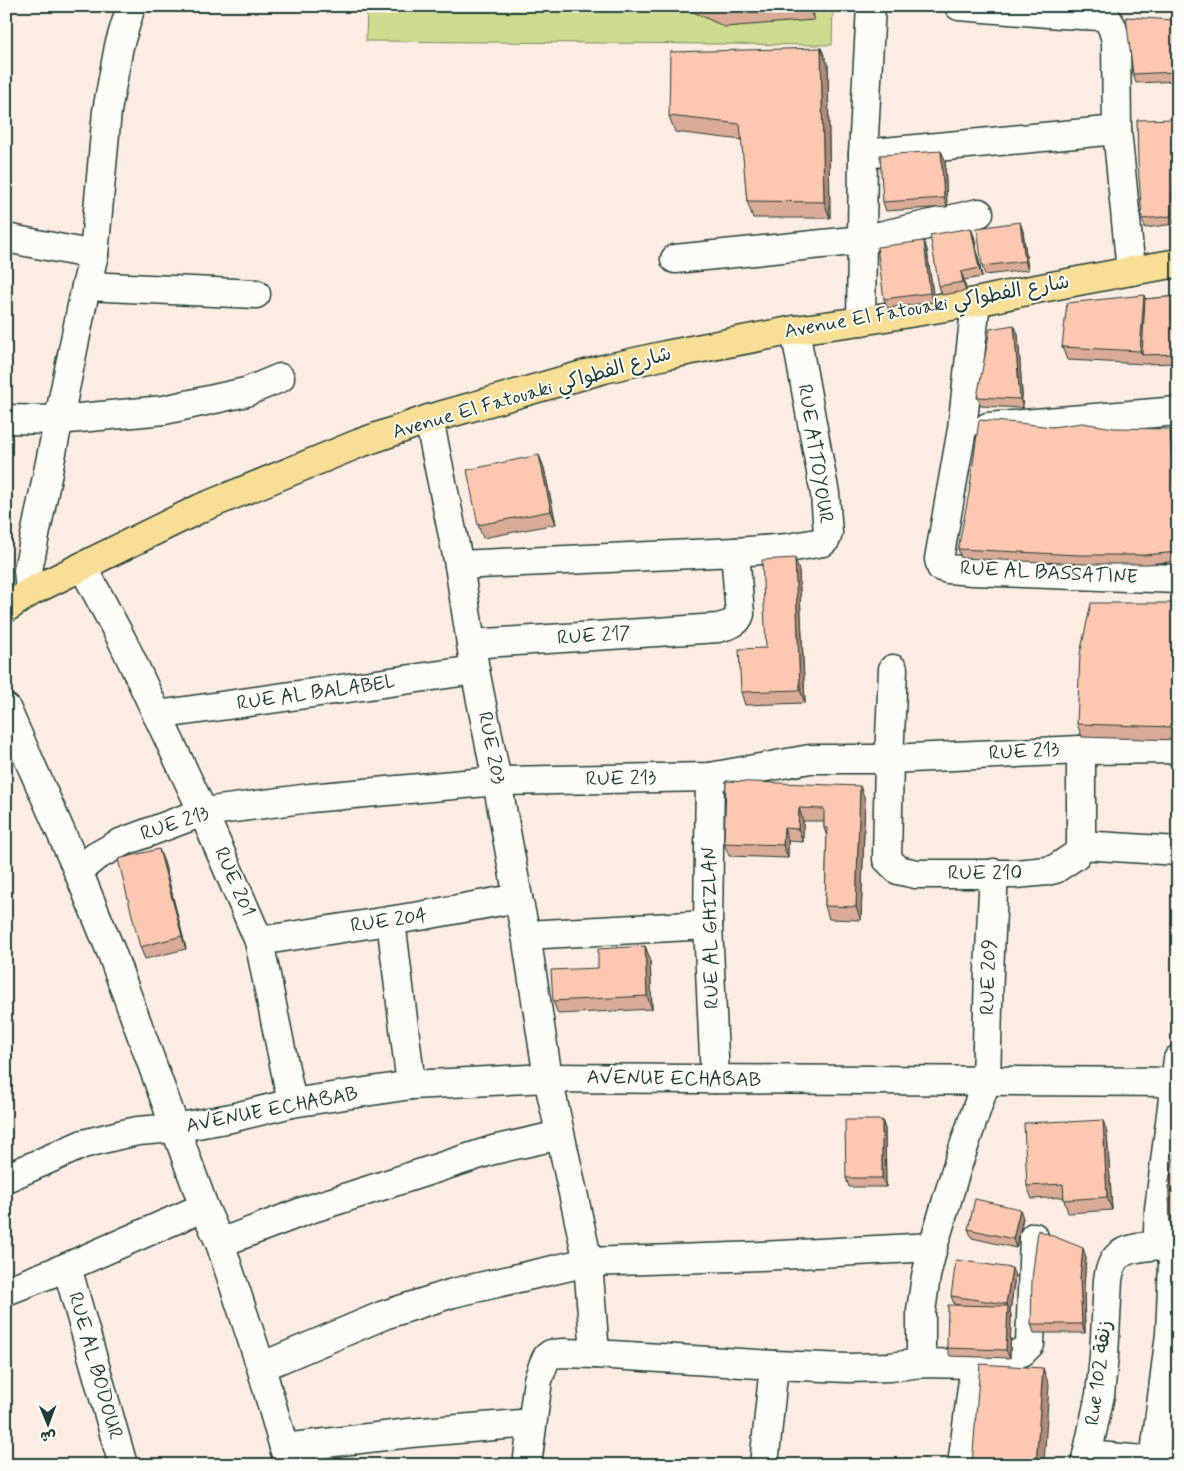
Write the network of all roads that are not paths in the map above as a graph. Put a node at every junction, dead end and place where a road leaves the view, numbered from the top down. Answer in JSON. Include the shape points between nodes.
{"nodes":[{"id":1,"x":131,"y":6,"type":"edge"},
{"id":2,"x":871,"y":6,"type":"edge"},
{"id":3,"x":881,"y":6,"type":"edge"},
{"id":4,"x":959,"y":6,"type":"edge"},
{"id":5,"x":1117,"y":130,"type":"junction"},
{"id":6,"x":863,"y":154,"type":"junction"},
{"id":7,"x":979,"y":213,"type":"dead end"},
{"id":8,"x":6,"y":238,"type":"edge"},
{"id":9,"x":862,"y":240,"type":"junction"},
{"id":10,"x":94,"y":256,"type":"junction"},
{"id":11,"x":675,"y":258,"type":"dead end"},
{"id":12,"x":1178,"y":263,"type":"edge"},
{"id":13,"x":1131,"y":271,"type":"junction"},
{"id":14,"x":86,"y":286,"type":"junction"},
{"id":15,"x":256,"y":294,"type":"dead end"},
{"id":16,"x":976,"y":302,"type":"junction"},
{"id":17,"x":861,"y":321,"type":"junction"},
{"id":18,"x":795,"y":330,"type":"junction"},
{"id":19,"x":280,"y":378,"type":"dead end"},
{"id":20,"x":1178,"y":411,"type":"edge"},
{"id":21,"x":6,"y":419,"type":"edge"},
{"id":22,"x":429,"y":419,"type":"junction"},
{"id":23,"x":58,"y":420,"type":"junction"},
{"id":24,"x":962,"y":429,"type":"junction"},
{"id":25,"x":736,"y":552,"type":"junction"},
{"id":26,"x":459,"y":565,"type":"junction"},
{"id":27,"x":83,"y":567,"type":"junction"},
{"id":28,"x":1178,"y":579,"type":"edge"},
{"id":29,"x":30,"y":592,"type":"junction"},
{"id":30,"x":6,"y":608,"type":"edge"},
{"id":31,"x":473,"y":657,"type":"junction"},
{"id":32,"x":893,"y":669,"type":"dead end"},
{"id":33,"x":7,"y":712,"type":"edge"},
{"id":34,"x":157,"y":715,"type":"junction"},
{"id":35,"x":1178,"y":749,"type":"edge"},
{"id":36,"x":1081,"y":750,"type":"junction"},
{"id":37,"x":889,"y":758,"type":"junction"},
{"id":38,"x":710,"y":777,"type":"junction"},
{"id":39,"x":497,"y":781,"type":"junction"},
{"id":40,"x":203,"y":812,"type":"junction"},
{"id":41,"x":1081,"y":845,"type":"junction"},
{"id":42,"x":1178,"y":851,"type":"edge"},
{"id":43,"x":78,"y":871,"type":"junction"},
{"id":44,"x":994,"y":873,"type":"junction"},
{"id":45,"x":518,"y":898,"type":"junction"},
{"id":46,"x":391,"y":921,"type":"junction"},
{"id":47,"x":708,"y":925,"type":"junction"},
{"id":48,"x":526,"y":935,"type":"junction"},
{"id":49,"x":259,"y":941,"type":"junction"},
{"id":50,"x":1177,"y":1074,"type":"edge"},
{"id":51,"x":548,"y":1078,"type":"junction"},
{"id":52,"x":715,"y":1079,"type":"junction"},
{"id":53,"x":986,"y":1081,"type":"junction"},
{"id":54,"x":411,"y":1085,"type":"junction"},
{"id":55,"x":292,"y":1103,"type":"junction"},
{"id":56,"x":175,"y":1128,"type":"junction"},
{"id":57,"x":560,"y":1135,"type":"junction"},
{"id":58,"x":6,"y":1177,"type":"edge"},
{"id":59,"x":204,"y":1207,"type":"junction"},
{"id":60,"x":1034,"y":1236,"type":"dead end"},
{"id":61,"x":220,"y":1243,"type":"junction"},
{"id":62,"x":1160,"y":1245,"type":"junction"},
{"id":63,"x":933,"y":1247,"type":"junction"},
{"id":64,"x":588,"y":1262,"type":"junction"},
{"id":65,"x":68,"y":1267,"type":"junction"},
{"id":66,"x":6,"y":1291,"type":"edge"},
{"id":67,"x":595,"y":1354,"type":"junction"},
{"id":68,"x":921,"y":1363,"type":"junction"},
{"id":69,"x":975,"y":1364,"type":"junction"},
{"id":70,"x":774,"y":1365,"type":"junction"},
{"id":71,"x":261,"y":1367,"type":"junction"},
{"id":72,"x":532,"y":1423,"type":"junction"},
{"id":73,"x":286,"y":1457,"type":"edge"},
{"id":74,"x":1086,"y":1460,"type":"edge"},
{"id":75,"x":1165,"y":1463,"type":"edge"},
{"id":76,"x":123,"y":1465,"type":"edge"},
{"id":77,"x":527,"y":1465,"type":"edge"},
{"id":78,"x":764,"y":1465,"type":"edge"},
{"id":79,"x":962,"y":1465,"type":"edge"}],
"edges":[{"from":1,"to":10,"type":"street","via":[[119,46],[108,110]]},
{"from":2,"to":3,"type":"street"},
{"from":2,"to":6,"type":"street"},
{"from":4,"to":5,"type":"street","via":[[1093,15],[1108,20],[1116,40]]},
{"from":5,"to":6,"type":"street"},
{"from":5,"to":13,"type":"street"},
{"from":6,"to":9,"type":"street"},
{"from":7,"to":9,"type":"street"},
{"from":8,"to":10,"type":"street"},
{"from":9,"to":11,"type":"street"},
{"from":9,"to":17,"type":"street"},
{"from":10,"to":14,"type":"street"},
{"from":12,"to":13,"type":"main road","name":"Avenue El Fatouaki شارع الفطواكي"},
{"from":13,"to":16,"type":"main road","name":"Avenue El Fatouaki شارع الفطواكي"},
{"from":14,"to":15,"type":"street"},
{"from":14,"to":23,"type":"street"},
{"from":16,"to":17,"type":"main road","name":"Avenue El Fatouaki شارع الفطواكي"},
{"from":16,"to":24,"type":"street"},
{"from":17,"to":18,"type":"main road","name":"Avenue El Fatouaki شارع الفطواكي"},
{"from":18,"to":22,"type":"main road","name":"Avenue El Fatouaki شارع الفطواكي","via":[[604,368]]},
{"from":18,"to":25,"type":"street","name":"RUE ATTOYOUR","via":[[828,533],[823,542]]},
{"from":19,"to":23,"type":"street","via":[[246,392],[164,410]]},
{"from":20,"to":24,"type":"street"},
{"from":21,"to":23,"type":"street"},
{"from":22,"to":26,"type":"street","name":"RUE 203"},
{"from":22,"to":27,"type":"main road","name":"Avenue El Fatouaki شارع الفطواكي","via":[[360,443],[201,508]]},
{"from":23,"to":29,"type":"street","via":[[28,570]]},
{"from":24,"to":28,"type":"street","name":"RUE AL BASSATINE","via":[[938,559],[940,566],[973,571]]},
{"from":25,"to":26,"type":"street"},
{"from":25,"to":31,"type":"street","name":"RUE 217","via":[[740,616],[733,624]]},
{"from":26,"to":31,"type":"street","name":"RUE 203"},
{"from":27,"to":29,"type":"main road","name":"Avenue El Fatouaki شارع الفطواكي"},
{"from":27,"to":34,"type":"street","name":"RUE 201"},
{"from":29,"to":30,"type":"main road","name":"Avenue El Fatouaki شارع الفطواكي"},
{"from":31,"to":34,"type":"street","name":"RUE AL BALABEL"},
{"from":31,"to":39,"type":"street","name":"RUE 203"},
{"from":32,"to":37,"type":"street","name":"RUE 210"},
{"from":33,"to":43,"type":"street"},
{"from":34,"to":40,"type":"street","name":"RUE 201"},
{"from":35,"to":36,"type":"street","name":"RUE 213"},
{"from":36,"to":37,"type":"street","name":"RUE 213"},
{"from":36,"to":41,"type":"street"},
{"from":37,"to":38,"type":"street","name":"RUE 213","via":[[810,760]]},
{"from":37,"to":44,"type":"street","name":"RUE 210","via":[[887,859],[892,865],[898,870],[916,874]]},
{"from":38,"to":39,"type":"street","name":"RUE 213"},
{"from":38,"to":47,"type":"street","name":"RUE AL GHIZLAN"},
{"from":39,"to":40,"type":"street","name":"RUE 213","via":[[310,798]]},
{"from":39,"to":45,"type":"street","name":"RUE 203"},
{"from":40,"to":43,"type":"street","name":"RUE 213","via":[[120,843]]},
{"from":40,"to":49,"type":"street","name":"RUE 201"},
{"from":41,"to":42,"type":"street"},
{"from":41,"to":44,"type":"street","name":"RUE 210","via":[[1076,855],[1054,869],[1035,873]]},
{"from":43,"to":56,"type":"street","via":[[112,954]]},
{"from":44,"to":53,"type":"street","name":"RUE 209"},
{"from":45,"to":46,"type":"street","name":"RUE 204"},
{"from":45,"to":48,"type":"street","name":"RUE 203"},
{"from":46,"to":49,"type":"street","name":"RUE 204"},
{"from":46,"to":54,"type":"street"},
{"from":47,"to":48,"type":"street"},
{"from":47,"to":52,"type":"street","name":"RUE AL GHIZLAN"},
{"from":48,"to":51,"type":"street","name":"RUE 203"},
{"from":49,"to":55,"type":"street","name":"RUE 201"},
{"from":50,"to":53,"type":"street","name":"AVENUE ECHABAB"},
{"from":50,"to":62,"type":"street","via":[[1159,1209]]},
{"from":51,"to":52,"type":"street","name":"AVENUE ECHABAB"},
{"from":51,"to":54,"type":"street","name":"AVENUE ECHABAB"},
{"from":51,"to":57,"type":"street","name":"RUE 203"},
{"from":52,"to":53,"type":"street","name":"AVENUE ECHABAB"},
{"from":53,"to":63,"type":"street","name":"RUE 209"},
{"from":54,"to":55,"type":"street","name":"AVENUE ECHABAB"},
{"from":55,"to":56,"type":"street","name":"AVENUE ECHABAB"},
{"from":56,"to":58,"type":"street","name":"AVENUE ECHABAB","via":[[138,1131],[82,1144]]},
{"from":56,"to":59,"type":"street"},
{"from":57,"to":61,"type":"street","via":[[492,1150],[307,1210]]},
{"from":57,"to":64,"type":"street","name":"RUE 203"},
{"from":59,"to":61,"type":"street"},
{"from":59,"to":65,"type":"street"},
{"from":60,"to":69,"type":"street","via":[[1030,1344],[1014,1355]]},
{"from":61,"to":71,"type":"street"},
{"from":62,"to":74,"type":"street","name":"Rue 102 زنقة","via":[[1120,1255],[1113,1263],[1108,1280],[1100,1395]]},
{"from":62,"to":75,"type":"street","via":[[1171,1252],[1173,1263]]},
{"from":63,"to":64,"type":"street"},
{"from":63,"to":68,"type":"street","name":"RUE 209","via":[[921,1311]]},
{"from":64,"to":67,"type":"street","name":"RUE 203"},
{"from":64,"to":71,"type":"street","via":[[427,1301],[384,1315]]},
{"from":65,"to":66,"type":"street"},
{"from":65,"to":76,"type":"street","name":"RUE AL BODOUR"},
{"from":67,"to":70,"type":"street"},
{"from":67,"to":72,"type":"street","via":[[564,1353],[547,1357],[538,1380]]},
{"from":68,"to":69,"type":"street"},
{"from":68,"to":70,"type":"street","via":[[848,1368]]},
{"from":69,"to":79,"type":"street"},
{"from":70,"to":78,"type":"street"},
{"from":71,"to":73,"type":"street"},
{"from":72,"to":73,"type":"street","via":[[410,1433]]},
{"from":72,"to":77,"type":"street"},
{"from":74,"to":75,"type":"street"}]}
